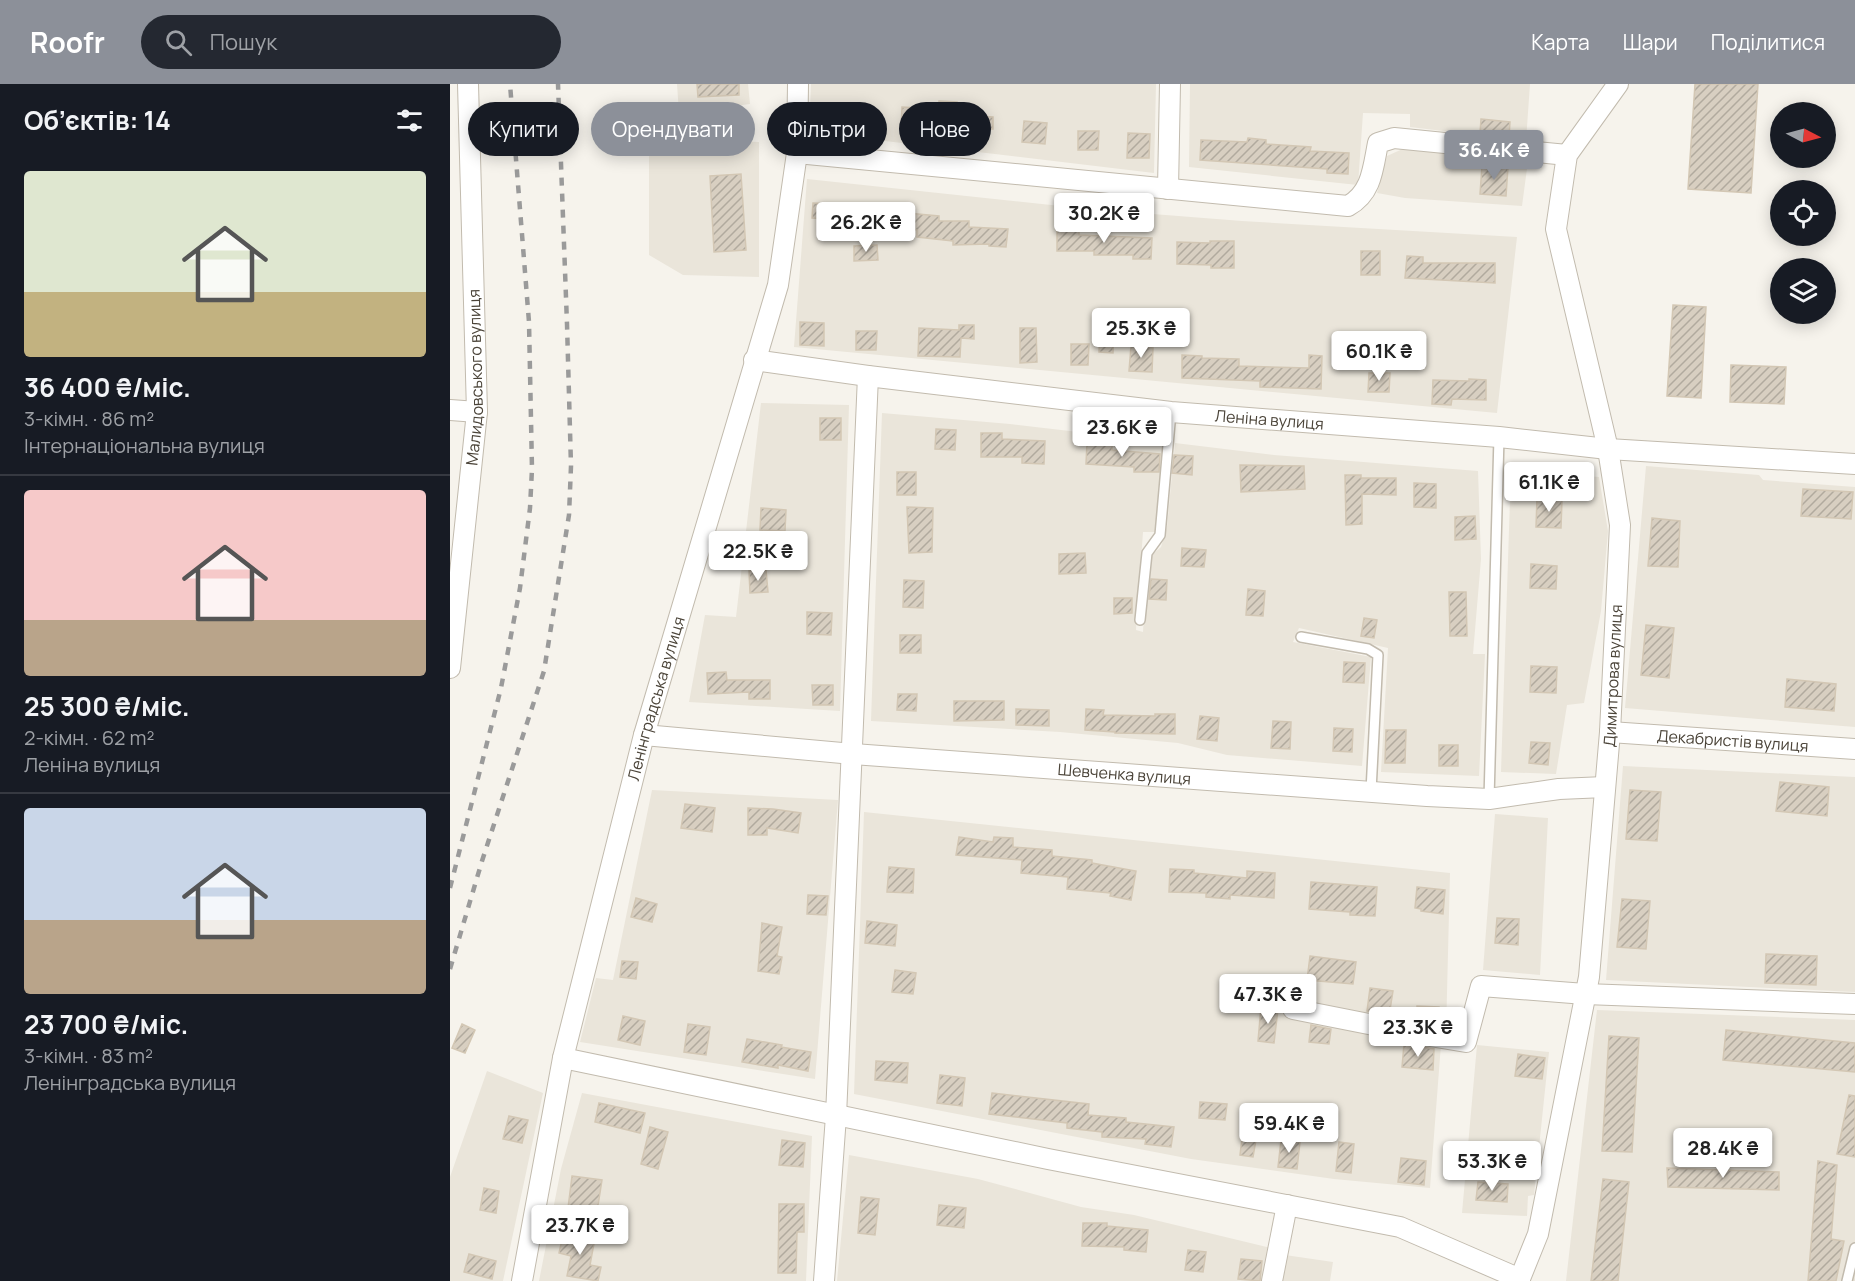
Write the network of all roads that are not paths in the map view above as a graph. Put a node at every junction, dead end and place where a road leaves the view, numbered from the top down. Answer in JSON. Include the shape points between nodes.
{"nodes":[{"id":1,"x":468,"y":84,"type":"edge"},
{"id":2,"x":798,"y":84,"type":"edge"},
{"id":3,"x":1170,"y":84,"type":"edge"},
{"id":4,"x":1618,"y":84,"type":"edge"},
{"id":5,"x":798,"y":102,"type":"edge"},
{"id":6,"x":797,"y":156,"type":"edge"},
{"id":7,"x":828,"y":156,"type":"edge"},
{"id":8,"x":1566,"y":156,"type":"junction"},
{"id":9,"x":1168,"y":189,"type":"junction"},
{"id":10,"x":754,"y":360,"type":"junction"},
{"id":11,"x":868,"y":376,"type":"junction"},
{"id":12,"x":450,"y":410,"type":"edge"},
{"id":13,"x":477,"y":412,"type":"junction"},
{"id":14,"x":1171,"y":412,"type":"junction"},
{"id":15,"x":1500,"y":437,"type":"junction"},
{"id":16,"x":1608,"y":449,"type":"junction"},
{"id":17,"x":1855,"y":464,"type":"edge"},
{"id":18,"x":1140,"y":620,"type":"dead end"},
{"id":19,"x":1301,"y":637,"type":"dead end"},
{"id":20,"x":450,"y":668,"type":"edge"},
{"id":21,"x":1610,"y":732,"type":"junction"},
{"id":22,"x":644,"y":735,"type":"junction"},
{"id":23,"x":1855,"y":749,"type":"edge"},
{"id":24,"x":853,"y":753,"type":"junction"},
{"id":25,"x":1605,"y":787,"type":"junction"},
{"id":26,"x":1371,"y":791,"type":"junction"},
{"id":27,"x":1489,"y":799,"type":"junction"},
{"id":28,"x":1585,"y":994,"type":"junction"},
{"id":29,"x":1855,"y":1004,"type":"edge"},
{"id":30,"x":1293,"y":1009,"type":"dead end"},
{"id":31,"x":563,"y":1058,"type":"junction"},
{"id":32,"x":836,"y":1116,"type":"junction"},
{"id":33,"x":1287,"y":1205,"type":"junction"},
{"id":34,"x":1855,"y":1248,"type":"edge"},
{"id":35,"x":1519,"y":1280,"type":"edge"},
{"id":36,"x":522,"y":1281,"type":"edge"},
{"id":37,"x":824,"y":1281,"type":"edge"},
{"id":38,"x":1272,"y":1281,"type":"edge"},
{"id":39,"x":1847,"y":1281,"type":"edge"}],
"edges":[{"from":1,"to":13,"type":"street","name":"Малидовського вулиця"},
{"from":2,"to":5,"type":"street","name":"Ленінградська вулиця"},
{"from":3,"to":9,"type":"street"},
{"from":4,"to":8,"type":"street","name":"Димитрова вулиця"},
{"from":6,"to":10,"type":"street","name":"Ленінградська вулиця","via":[[778,285]]},
{"from":7,"to":9,"type":"street"},
{"from":8,"to":9,"type":"street","via":[[1394,138],[1378,143],[1371,179],[1360,200],[1348,206]]},
{"from":8,"to":16,"type":"street","name":"Димитрова вулиця","via":[[1556,229]]},
{"from":10,"to":11,"type":"street","name":"Леніна вулиця"},
{"from":10,"to":22,"type":"street","name":"Ленінградська вулиця"},
{"from":11,"to":14,"type":"street","name":"Леніна вулиця"},
{"from":11,"to":24,"type":"street"},
{"from":12,"to":13,"type":"street"},
{"from":13,"to":20,"type":"street","name":"Малидовського вулиця"},
{"from":14,"to":15,"type":"street","name":"Леніна вулиця"},
{"from":14,"to":18,"type":"lane","via":[[1160,535],[1147,554]]},
{"from":15,"to":16,"type":"street","name":"Леніна вулиця"},
{"from":15,"to":27,"type":"lane"},
{"from":16,"to":17,"type":"street","name":"Леніна вулиця"},
{"from":16,"to":21,"type":"street","name":"Димитрова вулиця","via":[[1620,525]]},
{"from":19,"to":26,"type":"lane","via":[[1368,649],[1378,655]]},
{"from":21,"to":23,"type":"street","name":"Декабристів вулиця"},
{"from":21,"to":25,"type":"street","name":"Димитрова вулиця"},
{"from":22,"to":24,"type":"street","name":"Шевченка вулиця"},
{"from":22,"to":31,"type":"street","name":"Ленінградська вулиця"},
{"from":24,"to":26,"type":"street","name":"Шевченка вулиця"},
{"from":24,"to":32,"type":"street"},
{"from":25,"to":27,"type":"street","name":"Шевченка вулиця"},
{"from":25,"to":28,"type":"street","name":"Димитрова вулиця"},
{"from":26,"to":27,"type":"street","name":"Шевченка вулиця"},
{"from":28,"to":29,"type":"street"},
{"from":28,"to":30,"type":"street","via":[[1481,986],[1466,1042]]},
{"from":28,"to":35,"type":"street","name":"Димитрова вулиця","via":[[1538,1234]]},
{"from":31,"to":32,"type":"street"},
{"from":31,"to":36,"type":"street","name":"Ленінградська вулиця"},
{"from":32,"to":33,"type":"street"},
{"from":32,"to":37,"type":"street"},
{"from":33,"to":35,"type":"street","via":[[1400,1227]]},
{"from":33,"to":38,"type":"street"},
{"from":34,"to":39,"type":"lane"}]}
